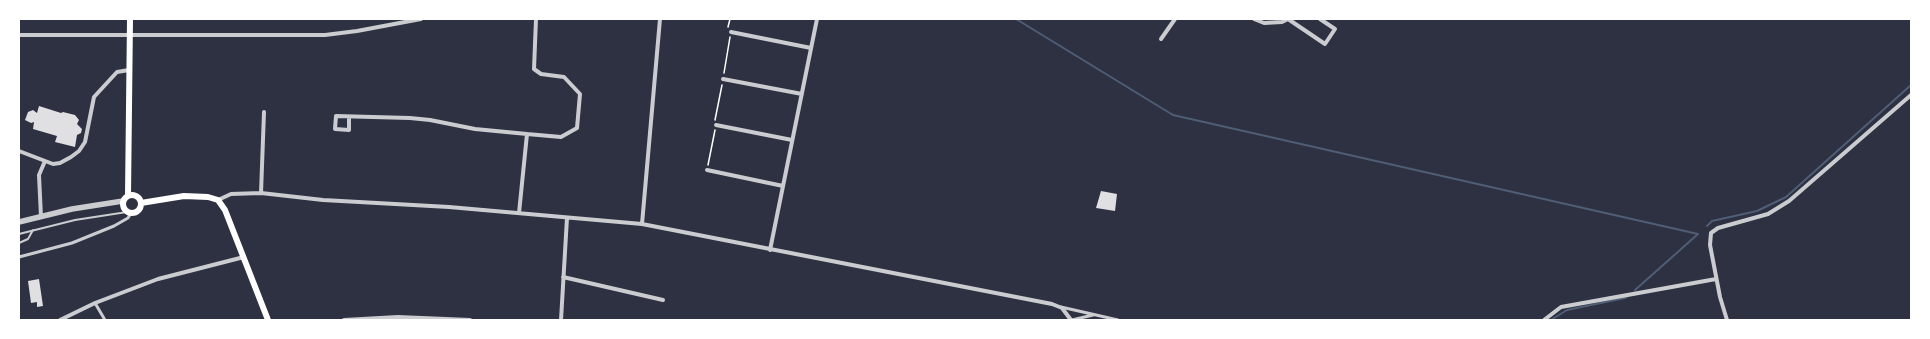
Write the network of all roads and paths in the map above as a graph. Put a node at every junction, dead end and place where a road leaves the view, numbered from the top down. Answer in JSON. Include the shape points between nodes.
{"nodes":[{"id":1,"x":130,"y":19,"type":"edge"},
{"id":2,"x":421,"y":19,"type":"edge"},
{"id":3,"x":536,"y":19,"type":"edge"},
{"id":4,"x":660,"y":19,"type":"edge"},
{"id":5,"x":730,"y":19,"type":"edge"},
{"id":6,"x":817,"y":19,"type":"edge"},
{"id":7,"x":1175,"y":19,"type":"edge"},
{"id":8,"x":1254,"y":19,"type":"edge"},
{"id":9,"x":1288,"y":19,"type":"edge"},
{"id":10,"x":1320,"y":19,"type":"edge"},
{"id":11,"x":731,"y":32,"type":"junction"},
{"id":12,"x":19,"y":35,"type":"edge"},
{"id":13,"x":130,"y":36,"type":"junction"},
{"id":14,"x":1161,"y":39,"type":"dead end"},
{"id":15,"x":811,"y":48,"type":"junction"},
{"id":16,"x":129,"y":70,"type":"junction"},
{"id":17,"x":723,"y":78,"type":"junction"},
{"id":18,"x":802,"y":94,"type":"junction"},
{"id":19,"x":1911,"y":95,"type":"edge"},
{"id":20,"x":264,"y":112,"type":"dead end"},
{"id":21,"x":349,"y":117,"type":"junction"},
{"id":22,"x":716,"y":125,"type":"junction"},
{"id":23,"x":527,"y":134,"type":"junction"},
{"id":24,"x":792,"y":140,"type":"junction"},
{"id":25,"x":19,"y":151,"type":"edge"},
{"id":26,"x":45,"y":161,"type":"junction"},
{"id":27,"x":706,"y":170,"type":"joint"},
{"id":28,"x":783,"y":186,"type":"junction"},
{"id":29,"x":261,"y":193,"type":"junction"},
{"id":30,"x":128,"y":195,"type":"junction"},
{"id":31,"x":218,"y":200,"type":"junction"},
{"id":32,"x":123,"y":201,"type":"junction"},
{"id":33,"x":141,"y":203,"type":"junction"},
{"id":34,"x":129,"y":212,"type":"junction"},
{"id":35,"x":519,"y":213,"type":"junction"},
{"id":36,"x":40,"y":217,"type":"junction"},
{"id":37,"x":567,"y":218,"type":"junction"},
{"id":38,"x":19,"y":222,"type":"edge"},
{"id":39,"x":642,"y":224,"type":"junction"},
{"id":40,"x":33,"y":230,"type":"junction"},
{"id":41,"x":19,"y":234,"type":"edge"},
{"id":42,"x":19,"y":243,"type":"edge"},
{"id":43,"x":770,"y":250,"type":"junction"},
{"id":44,"x":19,"y":257,"type":"edge"},
{"id":45,"x":244,"y":257,"type":"junction"},
{"id":46,"x":563,"y":277,"type":"junction"},
{"id":47,"x":1716,"y":279,"type":"junction"},
{"id":48,"x":663,"y":300,"type":"dead end"},
{"id":49,"x":95,"y":303,"type":"junction"},
{"id":50,"x":1058,"y":306,"type":"junction"},
{"id":51,"x":1094,"y":315,"type":"junction"},
{"id":52,"x":60,"y":320,"type":"edge"},
{"id":53,"x":105,"y":320,"type":"edge"},
{"id":54,"x":268,"y":320,"type":"edge"},
{"id":55,"x":344,"y":320,"type":"edge"},
{"id":56,"x":470,"y":320,"type":"edge"},
{"id":57,"x":561,"y":320,"type":"edge"},
{"id":58,"x":1071,"y":320,"type":"edge"},
{"id":59,"x":1118,"y":320,"type":"edge"},
{"id":60,"x":1544,"y":320,"type":"edge"},
{"id":61,"x":1727,"y":320,"type":"edge"}],
"edges":[{"from":1,"to":13,"type":"main road"},
{"from":2,"to":13,"type":"street","via":[[324,35]]},
{"from":3,"to":23,"type":"street","via":[[534,69],[541,74],[564,77],[580,94],[577,128],[561,137]]},
{"from":4,"to":39,"type":"street"},
{"from":5,"to":11,"type":"path","via":[[728,29]]},
{"from":6,"to":15,"type":"street"},
{"from":7,"to":14,"type":"street"},
{"from":8,"to":9,"type":"street","via":[[1264,23]]},
{"from":9,"to":10,"type":"street","via":[[1325,44],[1335,29]]},
{"from":11,"to":15,"type":"street"},
{"from":11,"to":17,"type":"path"},
{"from":12,"to":13,"type":"street"},
{"from":13,"to":16,"type":"main road"},
{"from":15,"to":18,"type":"street"},
{"from":16,"to":26,"type":"street","via":[[117,72],[93,99],[86,138],[80,149],[60,163]]},
{"from":16,"to":30,"type":"main road"},
{"from":17,"to":18,"type":"street"},
{"from":17,"to":22,"type":"path"},
{"from":18,"to":24,"type":"street"},
{"from":19,"to":47,"type":"street","via":[[1789,201],[1768,214],[1712,231],[1710,241]]},
{"from":20,"to":29,"type":"street"},
{"from":21,"to":21,"type":"street","via":[[336,116],[336,129],[349,130]]},
{"from":21,"to":23,"type":"street","via":[[420,119],[475,129]]},
{"from":22,"to":24,"type":"street"},
{"from":22,"to":27,"type":"path"},
{"from":23,"to":35,"type":"street"},
{"from":24,"to":28,"type":"street"},
{"from":25,"to":26,"type":"street"},
{"from":26,"to":36,"type":"street","via":[[39,175]]},
{"from":27,"to":28,"type":"street"},
{"from":28,"to":43,"type":"street"},
{"from":29,"to":31,"type":"street","via":[[230,194]]},
{"from":29,"to":35,"type":"street","via":[[323,200]]},
{"from":30,"to":32,"type":"main road"},
{"from":30,"to":33,"type":"main road","via":[[135,195]]},
{"from":31,"to":33,"type":"main road","via":[[208,197],[177,197]]},
{"from":31,"to":45,"type":"main road","via":[[225,210]]},
{"from":32,"to":34,"type":"main road","via":[[123,207]]},
{"from":32,"to":36,"type":"street"},
{"from":33,"to":34,"type":"main road","via":[[137,211]]},
{"from":34,"to":40,"type":"lane","via":[[75,220]]},
{"from":34,"to":44,"type":"street","via":[[128,218],[114,226],[72,243]]},
{"from":35,"to":37,"type":"street"},
{"from":36,"to":38,"type":"street"},
{"from":37,"to":39,"type":"street"},
{"from":37,"to":46,"type":"street"},
{"from":39,"to":43,"type":"street"},
{"from":40,"to":41,"type":"lane"},
{"from":40,"to":42,"type":"lane","via":[[28,239]]},
{"from":43,"to":50,"type":"street"},
{"from":45,"to":49,"type":"street","via":[[158,279]]},
{"from":45,"to":54,"type":"main road"},
{"from":46,"to":48,"type":"street"},
{"from":46,"to":57,"type":"street"},
{"from":47,"to":60,"type":"street","via":[[1561,307]]},
{"from":47,"to":61,"type":"street"},
{"from":49,"to":52,"type":"street"},
{"from":49,"to":53,"type":"street"},
{"from":50,"to":51,"type":"street"},
{"from":50,"to":58,"type":"street"},
{"from":51,"to":58,"type":"street"},
{"from":51,"to":59,"type":"street"},
{"from":55,"to":56,"type":"street","via":[[398,317]]}]}
